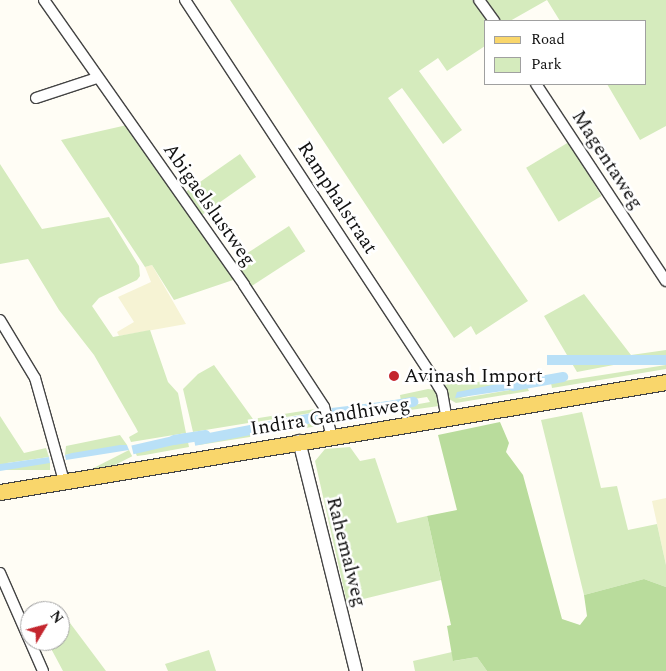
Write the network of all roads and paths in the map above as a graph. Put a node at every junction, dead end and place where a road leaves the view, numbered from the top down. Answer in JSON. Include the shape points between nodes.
{"nodes":[{"id":1,"x":44,"y":0,"type":"edge"},
{"id":2,"x":185,"y":0,"type":"edge"},
{"id":3,"x":479,"y":0,"type":"edge"},
{"id":4,"x":493,"y":20,"type":"edge"},
{"id":5,"x":97,"y":78,"type":"junction"},
{"id":6,"x":537,"y":85,"type":"edge"},
{"id":7,"x":36,"y":98,"type":"dead end"},
{"id":8,"x":666,"y":281,"type":"edge"},
{"id":9,"x":0,"y":320,"type":"edge"},
{"id":10,"x":666,"y":382,"type":"edge"},
{"id":11,"x":448,"y":420,"type":"junction"},
{"id":12,"x":332,"y":436,"type":"junction"},
{"id":13,"x":299,"y":441,"type":"junction"},
{"id":14,"x":62,"y":476,"type":"junction"},
{"id":15,"x":0,"y":492,"type":"edge"},
{"id":16,"x":0,"y":573,"type":"edge"},
{"id":17,"x":43,"y":671,"type":"edge"},
{"id":18,"x":356,"y":671,"type":"edge"}],
"edges":[{"from":1,"to":5,"type":"street","name":"Abigaelslustweg"},
{"from":2,"to":11,"type":"street","name":"Ramphalstraat","via":[[431,374],[442,392]]},
{"from":3,"to":4,"type":"street"},
{"from":5,"to":7,"type":"street"},
{"from":5,"to":12,"type":"street","name":"Abigaelslustweg","via":[[244,285],[317,396],[327,414]]},
{"from":6,"to":8,"type":"street","name":"Magentaweg"},
{"from":9,"to":14,"type":"street","via":[[35,378]]},
{"from":10,"to":11,"type":"main road","name":"Indira Gandhiweg"},
{"from":11,"to":12,"type":"main road","name":"Indira Gandhiweg"},
{"from":12,"to":13,"type":"main road","name":"Indira Gandhiweg"},
{"from":13,"to":14,"type":"main road","name":"Indira Gandhiweg"},
{"from":13,"to":18,"type":"street","name":"Rahemalweg"},
{"from":14,"to":15,"type":"main road","name":"Indira Gandhiweg"},
{"from":16,"to":17,"type":"street"}]}
